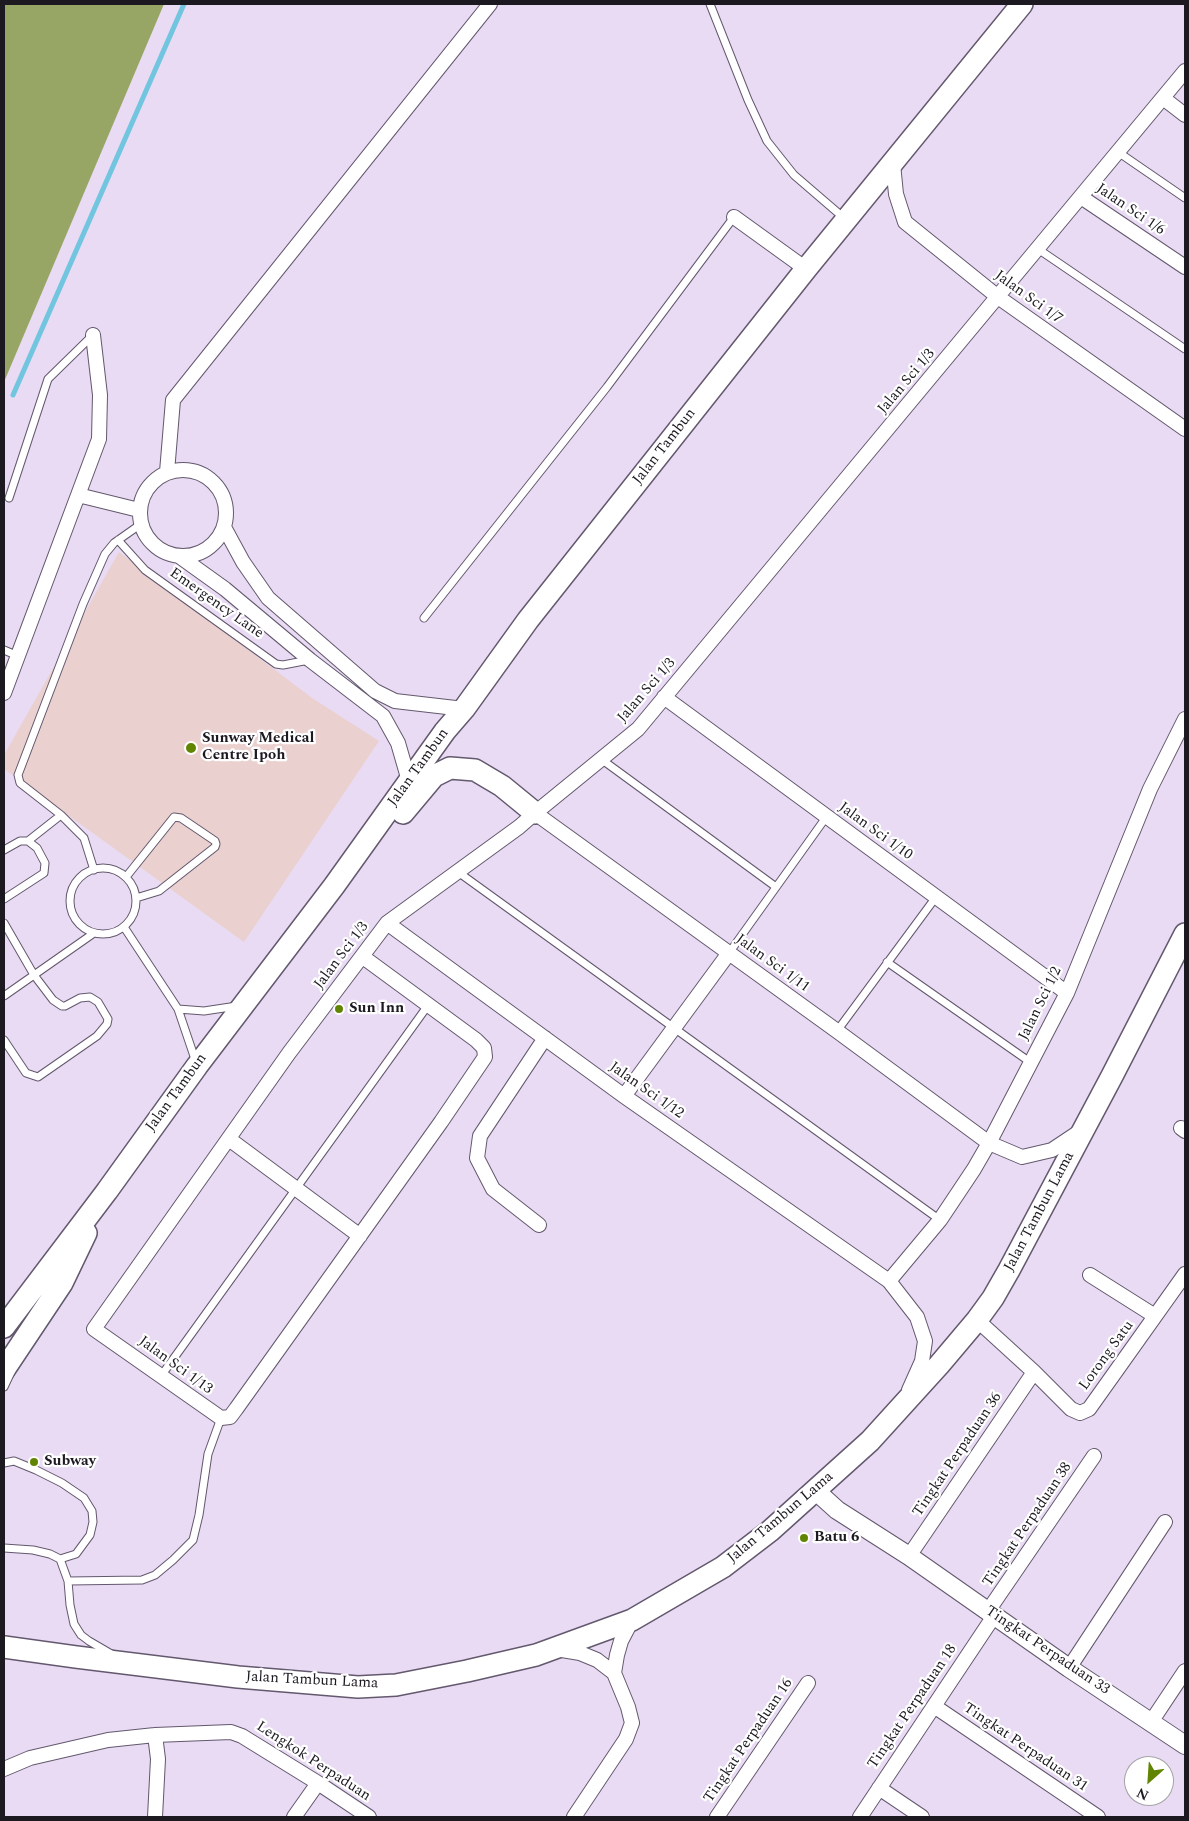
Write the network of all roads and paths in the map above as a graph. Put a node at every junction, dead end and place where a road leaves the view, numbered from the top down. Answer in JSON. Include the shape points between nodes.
{"nodes":[{"id":1,"x":490,"y":4,"type":"edge"},
{"id":2,"x":710,"y":4,"type":"edge"},
{"id":3,"x":1022,"y":4,"type":"edge"},
{"id":4,"x":1185,"y":71,"type":"edge"},
{"id":5,"x":1163,"y":98,"type":"junction"},
{"id":6,"x":1185,"y":115,"type":"edge"},
{"id":7,"x":1118,"y":152,"type":"junction"},
{"id":8,"x":893,"y":164,"type":"junction"},
{"id":9,"x":1081,"y":197,"type":"junction"},
{"id":10,"x":1185,"y":198,"type":"edge"},
{"id":11,"x":734,"y":217,"type":"joint"},
{"id":12,"x":846,"y":220,"type":"junction"},
{"id":13,"x":1038,"y":249,"type":"junction"},
{"id":14,"x":1185,"y":267,"type":"edge"},
{"id":15,"x":806,"y":270,"type":"junction"},
{"id":16,"x":998,"y":298,"type":"junction"},
{"id":17,"x":93,"y":335,"type":"joint"},
{"id":18,"x":1185,"y":349,"type":"edge"},
{"id":19,"x":1185,"y":429,"type":"edge"},
{"id":20,"x":167,"y":472,"type":"junction"},
{"id":21,"x":78,"y":494,"type":"junction"},
{"id":22,"x":9,"y":498,"type":"dead end"},
{"id":23,"x":140,"y":517,"type":"junction"},
{"id":24,"x":224,"y":527,"type":"junction"},
{"id":25,"x":118,"y":540,"type":"junction"},
{"id":26,"x":179,"y":556,"type":"junction"},
{"id":27,"x":424,"y":618,"type":"dead end"},
{"id":28,"x":4,"y":650,"type":"edge"},
{"id":29,"x":18,"y":656,"type":"junction"},
{"id":30,"x":310,"y":660,"type":"junction"},
{"id":31,"x":4,"y":692,"type":"edge"},
{"id":32,"x":664,"y":697,"type":"junction"},
{"id":33,"x":464,"y":709,"type":"junction"},
{"id":34,"x":1185,"y":719,"type":"edge"},
{"id":35,"x":601,"y":759,"type":"junction"},
{"id":36,"x":409,"y":781,"type":"junction"},
{"id":37,"x":535,"y":813,"type":"junction"},
{"id":38,"x":61,"y":816,"type":"junction"},
{"id":39,"x":827,"y":816,"type":"junction"},
{"id":40,"x":28,"y":841,"type":"junction"},
{"id":41,"x":4,"y":850,"type":"edge"},
{"id":42,"x":94,"y":870,"type":"junction"},
{"id":43,"x":458,"y":872,"type":"junction"},
{"id":44,"x":126,"y":878,"type":"junction"},
{"id":45,"x":334,"y":886,"type":"junction"},
{"id":46,"x":776,"y":887,"type":"junction"},
{"id":47,"x":936,"y":897,"type":"junction"},
{"id":48,"x":136,"y":898,"type":"junction"},
{"id":49,"x":4,"y":899,"type":"edge"},
{"id":50,"x":4,"y":923,"type":"edge"},
{"id":51,"x":387,"y":923,"type":"junction"},
{"id":52,"x":124,"y":926,"type":"junction"},
{"id":53,"x":94,"y":933,"type":"junction"},
{"id":54,"x":1185,"y":934,"type":"edge"},
{"id":55,"x":729,"y":953,"type":"junction"},
{"id":56,"x":363,"y":957,"type":"junction"},
{"id":57,"x":887,"y":962,"type":"junction"},
{"id":58,"x":34,"y":975,"type":"junction"},
{"id":59,"x":1066,"y":993,"type":"junction"},
{"id":60,"x":4,"y":996,"type":"edge"},
{"id":61,"x":429,"y":1004,"type":"junction"},
{"id":62,"x":243,"y":1005,"type":"junction"},
{"id":63,"x":178,"y":1009,"type":"junction"},
{"id":64,"x":674,"y":1027,"type":"junction"},
{"id":65,"x":836,"y":1030,"type":"junction"},
{"id":66,"x":545,"y":1038,"type":"junction"},
{"id":67,"x":4,"y":1040,"type":"edge"},
{"id":68,"x":1030,"y":1062,"type":"junction"},
{"id":69,"x":197,"y":1066,"type":"junction"},
{"id":70,"x":624,"y":1096,"type":"junction"},
{"id":71,"x":1085,"y":1127,"type":"junction"},
{"id":72,"x":229,"y":1139,"type":"junction"},
{"id":73,"x":988,"y":1144,"type":"junction"},
{"id":74,"x":296,"y":1189,"type":"junction"},
{"id":75,"x":107,"y":1190,"type":"junction"},
{"id":76,"x":940,"y":1220,"type":"junction"},
{"id":77,"x":539,"y":1225,"type":"dead end"},
{"id":78,"x":360,"y":1236,"type":"junction"},
{"id":79,"x":1185,"y":1274,"type":"edge"},
{"id":80,"x":1090,"y":1275,"type":"dead end"},
{"id":81,"x":889,"y":1281,"type":"junction"},
{"id":82,"x":1155,"y":1316,"type":"junction"},
{"id":83,"x":4,"y":1327,"type":"edge"},
{"id":84,"x":970,"y":1328,"type":"junction"},
{"id":85,"x":94,"y":1329,"type":"joint"},
{"id":86,"x":23,"y":1342,"type":"junction"},
{"id":87,"x":4,"y":1370,"type":"edge"},
{"id":88,"x":1034,"y":1372,"type":"junction"},
{"id":89,"x":161,"y":1376,"type":"junction"},
{"id":90,"x":4,"y":1387,"type":"edge"},
{"id":91,"x":900,"y":1408,"type":"junction"},
{"id":92,"x":221,"y":1418,"type":"junction"},
{"id":93,"x":1094,"y":1456,"type":"dead end"},
{"id":94,"x":4,"y":1463,"type":"edge"},
{"id":95,"x":816,"y":1491,"type":"junction"},
{"id":96,"x":1165,"y":1522,"type":"dead end"},
{"id":97,"x":4,"y":1548,"type":"edge"},
{"id":98,"x":909,"y":1556,"type":"junction"},
{"id":99,"x":60,"y":1559,"type":"junction"},
{"id":100,"x":68,"y":1581,"type":"junction"},
{"id":101,"x":991,"y":1614,"type":"junction"},
{"id":102,"x":632,"y":1620,"type":"junction"},
{"id":103,"x":4,"y":1647,"type":"edge"},
{"id":104,"x":555,"y":1648,"type":"junction"},
{"id":105,"x":128,"y":1664,"type":"junction"},
{"id":106,"x":1069,"y":1668,"type":"junction"},
{"id":107,"x":1185,"y":1671,"type":"edge"},
{"id":108,"x":614,"y":1673,"type":"junction"},
{"id":109,"x":808,"y":1683,"type":"dead end"},
{"id":110,"x":934,"y":1706,"type":"junction"},
{"id":111,"x":1151,"y":1722,"type":"junction"},
{"id":112,"x":156,"y":1735,"type":"junction"},
{"id":113,"x":1185,"y":1745,"type":"edge"},
{"id":114,"x":4,"y":1769,"type":"edge"},
{"id":115,"x":318,"y":1783,"type":"junction"},
{"id":116,"x":879,"y":1788,"type":"junction"},
{"id":117,"x":155,"y":1817,"type":"edge"},
{"id":118,"x":294,"y":1817,"type":"edge"},
{"id":119,"x":369,"y":1817,"type":"edge"},
{"id":120,"x":574,"y":1817,"type":"edge"},
{"id":121,"x":717,"y":1817,"type":"edge"},
{"id":122,"x":860,"y":1817,"type":"edge"},
{"id":123,"x":922,"y":1817,"type":"edge"},
{"id":124,"x":1098,"y":1817,"type":"edge"}],
"edges":[{"from":1,"to":20,"type":"street","via":[[173,400]]},
{"from":2,"to":12,"type":"lane","via":[[767,141],[794,175]]},
{"from":3,"to":8,"type":"main road","name":"Jalan Tambun"},
{"from":4,"to":5,"type":"street","name":"Jalan Sci 1/3"},
{"from":5,"to":6,"type":"street"},
{"from":5,"to":7,"type":"street","name":"Jalan Sci 1/3"},
{"from":7,"to":9,"type":"street","name":"Jalan Sci 1/3"},
{"from":7,"to":10,"type":"lane"},
{"from":8,"to":12,"type":"main road","name":"Jalan Tambun"},
{"from":8,"to":16,"type":"street","name":"Jalan Sci 1/7","via":[[896,194],[905,222]]},
{"from":9,"to":13,"type":"street","name":"Jalan Sci 1/3"},
{"from":9,"to":14,"type":"street","name":"Jalan Sci 1/6"},
{"from":11,"to":15,"type":"street"},
{"from":11,"to":27,"type":"lane","via":[[607,386]]},
{"from":12,"to":15,"type":"main road","name":"Jalan Tambun"},
{"from":13,"to":16,"type":"street","name":"Jalan Sci 1/3"},
{"from":13,"to":18,"type":"lane"},
{"from":15,"to":33,"type":"main road","name":"Jalan Tambun","via":[[528,620]]},
{"from":16,"to":19,"type":"street","name":"Jalan Sci 1/7"},
{"from":16,"to":32,"type":"street","name":"Jalan Sci 1/3"},
{"from":17,"to":21,"type":"street","via":[[100,394],[99,439]]},
{"from":17,"to":22,"type":"lane","via":[[48,379]]},
{"from":20,"to":23,"type":"street","via":[[147,487]]},
{"from":20,"to":24,"type":"street","via":[[181,469],[208,477],[224,499],[227,514]]},
{"from":21,"to":23,"type":"street"},
{"from":21,"to":29,"type":"street"},
{"from":23,"to":25,"type":"lane"},
{"from":23,"to":26,"type":"street","via":[[146,536],[155,546]]},
{"from":24,"to":26,"type":"street","via":[[207,550]]},
{"from":24,"to":33,"type":"street","via":[[268,598],[375,691],[395,701]]},
{"from":25,"to":30,"type":"lane","name":"Emergency Lane","via":[[145,570],[276,664],[283,666]]},
{"from":25,"to":38,"type":"lane","via":[[105,554],[83,604],[18,775],[20,783]]},
{"from":26,"to":30,"type":"street","via":[[225,589]]},
{"from":28,"to":29,"type":"lane"},
{"from":29,"to":31,"type":"street"},
{"from":30,"to":36,"type":"street","via":[[383,716],[398,744]]},
{"from":32,"to":35,"type":"street","name":"Jalan Sci 1/3","via":[[638,729]]},
{"from":32,"to":39,"type":"street","name":"Jalan Sci 1/10"},
{"from":33,"to":36,"type":"main road","name":"Jalan Tambun"},
{"from":34,"to":59,"type":"street","name":"Jalan Sci 1/2","via":[[1150,789]]},
{"from":35,"to":37,"type":"street","name":"Jalan Sci 1/3"},
{"from":35,"to":46,"type":"lane"},
{"from":36,"to":45,"type":"main road","name":"Jalan Tambun"},
{"from":37,"to":43,"type":"street","name":"Jalan Sci 1/3"},
{"from":37,"to":45,"type":"main road","via":[[502,786],[475,770],[450,768],[434,776],[375,847]]},
{"from":37,"to":55,"type":"street","name":"Jalan Sci 1/11"},
{"from":38,"to":40,"type":"lane"},
{"from":38,"to":42,"type":"lane","via":[[86,842]]},
{"from":39,"to":46,"type":"lane"},
{"from":39,"to":47,"type":"street","name":"Jalan Sci 1/10"},
{"from":40,"to":41,"type":"lane","via":[[20,841]]},
{"from":40,"to":49,"type":"lane","via":[[37,848],[45,863],[44,873]]},
{"from":42,"to":44,"type":"lane","via":[[104,868]]},
{"from":42,"to":53,"type":"lane","via":[[77,882],[70,904],[80,925]]},
{"from":43,"to":51,"type":"street","name":"Jalan Sci 1/3"},
{"from":43,"to":64,"type":"lane"},
{"from":44,"to":48,"type":"lane"},
{"from":44,"to":48,"type":"lane","via":[[174,817],[182,818],[216,844],[159,891]]},
{"from":45,"to":62,"type":"main road","name":"Jalan Tambun"},
{"from":46,"to":55,"type":"lane"},
{"from":47,"to":57,"type":"lane"},
{"from":47,"to":59,"type":"street","name":"Jalan Sci 1/10"},
{"from":48,"to":52,"type":"lane","via":[[134,914]]},
{"from":50,"to":58,"type":"lane"},
{"from":51,"to":56,"type":"street","name":"Jalan Sci 1/3"},
{"from":51,"to":66,"type":"street","name":"Jalan Sci 1/12"},
{"from":52,"to":53,"type":"lane","via":[[110,933]]},
{"from":52,"to":63,"type":"lane"},
{"from":53,"to":58,"type":"lane"},
{"from":54,"to":71,"type":"main road","name":"Jalan Tambun Lama"},
{"from":55,"to":64,"type":"street"},
{"from":55,"to":65,"type":"street","name":"Jalan Sci 1/11"},
{"from":56,"to":61,"type":"street"},
{"from":56,"to":72,"type":"street","name":"Jalan Sci 1/3","via":[[289,1053]]},
{"from":57,"to":65,"type":"lane"},
{"from":57,"to":68,"type":"lane"},
{"from":58,"to":60,"type":"lane"},
{"from":58,"to":67,"type":"lane","via":[[53,1000],[62,1006],[80,998],[90,997],[98,1002],[108,1019],[107,1024],[97,1036],[38,1077],[26,1073]]},
{"from":59,"to":68,"type":"street","name":"Jalan Sci 1/2"},
{"from":61,"to":74,"type":"lane"},
{"from":61,"to":78,"type":"street","via":[[481,1045],[486,1052],[485,1057]]},
{"from":62,"to":63,"type":"lane","via":[[204,1011]]},
{"from":62,"to":69,"type":"main road","name":"Jalan Tambun"},
{"from":63,"to":69,"type":"lane"},
{"from":64,"to":70,"type":"street"},
{"from":64,"to":76,"type":"lane"},
{"from":65,"to":73,"type":"street","name":"Jalan Sci 1/11"},
{"from":66,"to":70,"type":"street","name":"Jalan Sci 1/12"},
{"from":66,"to":77,"type":"street","via":[[480,1136],[477,1158],[493,1189]]},
{"from":68,"to":73,"type":"street","name":"Jalan Sci 1/2"},
{"from":69,"to":75,"type":"main road","name":"Jalan Tambun"},
{"from":70,"to":81,"type":"street","name":"Jalan Sci 1/12"},
{"from":71,"to":73,"type":"street","name":"Jalan Sci 1/11","via":[[1052,1150],[1022,1157]]},
{"from":71,"to":84,"type":"main road","name":"Jalan Tambun Lama","via":[[993,1298]]},
{"from":72,"to":74,"type":"street"},
{"from":72,"to":85,"type":"street","name":"Jalan Sci 1/3"},
{"from":73,"to":76,"type":"street","name":"Jalan Sci 1/2"},
{"from":74,"to":78,"type":"street"},
{"from":74,"to":89,"type":"lane"},
{"from":75,"to":83,"type":"main road","name":"Jalan Tambun"},
{"from":75,"to":86,"type":"main road","via":[[62,1283]]},
{"from":76,"to":81,"type":"street","name":"Jalan Sci 1/2"},
{"from":78,"to":92,"type":"street","via":[[230,1417]]},
{"from":79,"to":82,"type":"street","name":"Lorong Satu"},
{"from":80,"to":82,"type":"street"},
{"from":81,"to":91,"type":"street","name":"Jalan Sci 1/12","via":[[917,1317],[925,1341],[922,1361]]},
{"from":82,"to":88,"type":"street","name":"Lorong Satu","via":[[1085,1412],[1071,1409]]},
{"from":84,"to":88,"type":"street","name":"Lorong Satu"},
{"from":84,"to":91,"type":"main road","name":"Jalan Tambun Lama"},
{"from":85,"to":89,"type":"street","name":"Jalan Sci 1/13"},
{"from":86,"to":87,"type":"main road"},
{"from":86,"to":90,"type":"lane"},
{"from":88,"to":98,"type":"street","name":"Tingkat Perpaduan 36"},
{"from":89,"to":92,"type":"street","name":"Jalan Sci 1/13"},
{"from":91,"to":95,"type":"main road","name":"Jalan Tambun Lama"},
{"from":92,"to":100,"type":"lane","via":[[208,1454],[192,1540],[155,1575],[142,1580]]},
{"from":93,"to":101,"type":"street","name":"Tingkat Perpaduan 38"},
{"from":94,"to":99,"type":"lane","via":[[14,1461],[62,1483],[84,1498],[92,1511],[90,1535],[76,1554]]},
{"from":95,"to":98,"type":"street","name":"Tingkat Perpaduan 33","via":[[837,1510]]},
{"from":95,"to":102,"type":"main road","name":"Jalan Tambun Lama","via":[[722,1567]]},
{"from":96,"to":106,"type":"street"},
{"from":97,"to":99,"type":"lane","via":[[33,1550]]},
{"from":98,"to":101,"type":"street","name":"Tingkat Perpaduan 33"},
{"from":99,"to":100,"type":"lane"},
{"from":100,"to":105,"type":"lane","via":[[74,1624],[81,1635]]},
{"from":101,"to":106,"type":"street","name":"Tingkat Perpaduan 33"},
{"from":101,"to":110,"type":"street","name":"Tingkat Perpaduan 18"},
{"from":102,"to":104,"type":"main road","name":"Jalan Tambun Lama"},
{"from":102,"to":108,"type":"street","via":[[616,1655]]},
{"from":103,"to":105,"type":"main road","name":"Jalan Tambun Lama"},
{"from":104,"to":105,"type":"main road","name":"Jalan Tambun Lama","via":[[458,1673],[396,1685],[358,1687]]},
{"from":104,"to":108,"type":"street","via":[[597,1660]]},
{"from":106,"to":111,"type":"street","name":"Tingkat Perpaduan 33"},
{"from":107,"to":111,"type":"street"},
{"from":108,"to":120,"type":"street","via":[[632,1723],[626,1739]]},
{"from":109,"to":121,"type":"street","name":"Tingkat Perpaduan 16"},
{"from":110,"to":116,"type":"street","name":"Tingkat Perpaduan 18"},
{"from":110,"to":124,"type":"street","name":"Tingkat Perpaduan 31"},
{"from":111,"to":113,"type":"street","name":"Tingkat Perpaduan 33"},
{"from":112,"to":114,"type":"street","name":"Lengkok Perpaduan","via":[[108,1740],[30,1758]]},
{"from":112,"to":115,"type":"street","name":"Lengkok Perpaduan","via":[[231,1732]]},
{"from":112,"to":117,"type":"street"},
{"from":115,"to":118,"type":"street"},
{"from":115,"to":119,"type":"street","name":"Lengkok Perpaduan"},
{"from":116,"to":122,"type":"street","name":"Tingkat Perpaduan 18"},
{"from":116,"to":123,"type":"street"}]}
